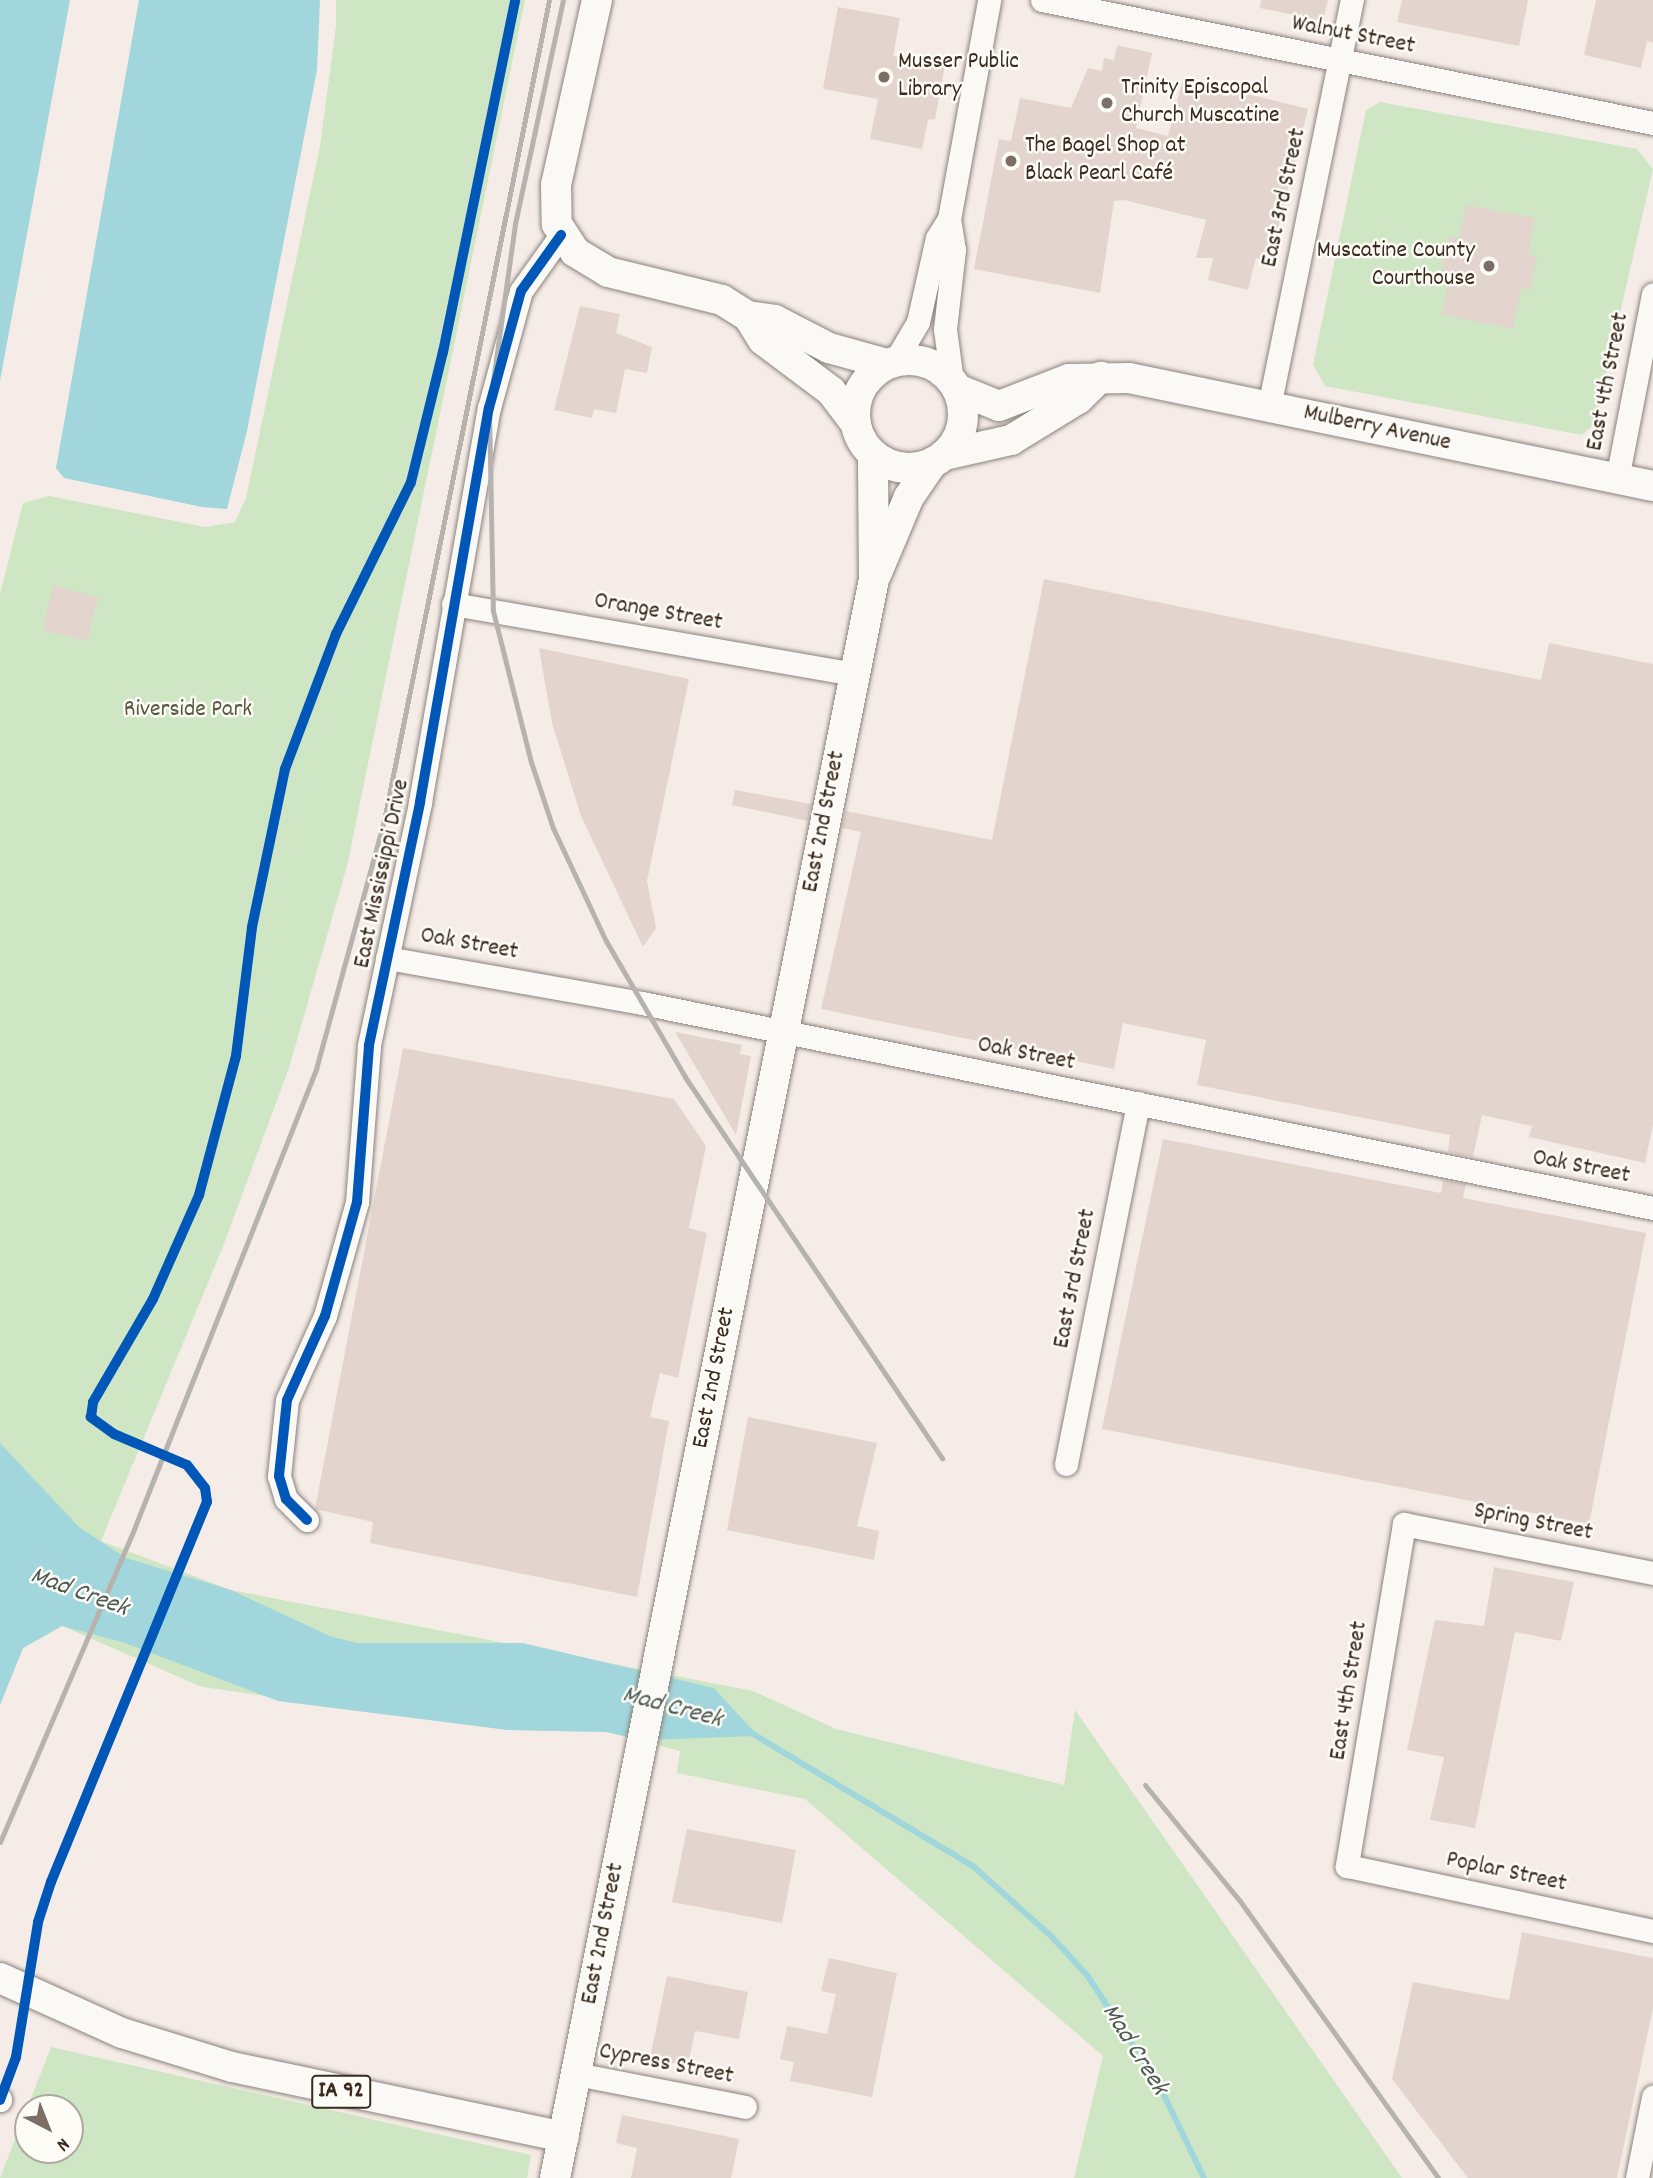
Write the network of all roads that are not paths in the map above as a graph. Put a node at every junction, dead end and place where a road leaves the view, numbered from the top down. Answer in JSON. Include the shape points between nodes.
{"nodes":[{"id":1,"x":597,"y":0,"type":"edge"},
{"id":2,"x":989,"y":0,"type":"edge"},
{"id":3,"x":1042,"y":0,"type":"edge"},
{"id":4,"x":1352,"y":0,"type":"edge"},
{"id":5,"x":1340,"y":60,"type":"junction"},
{"id":6,"x":1653,"y":123,"type":"edge"},
{"id":7,"x":949,"y":219,"type":"junction"},
{"id":8,"x":561,"y":235,"type":"junction"},
{"id":9,"x":1653,"y":294,"type":"edge"},
{"id":10,"x":748,"y":316,"type":"junction"},
{"id":11,"x":891,"y":363,"type":"junction"},
{"id":12,"x":1101,"y":377,"type":"junction"},
{"id":13,"x":954,"y":385,"type":"junction"},
{"id":14,"x":1269,"y":407,"type":"junction"},
{"id":15,"x":856,"y":424,"type":"junction"},
{"id":16,"x":873,"y":455,"type":"junction"},
{"id":17,"x":939,"y":459,"type":"junction"},
{"id":18,"x":1617,"y":479,"type":"junction"},
{"id":19,"x":1653,"y":486,"type":"edge"},
{"id":20,"x":874,"y":579,"type":"junction"},
{"id":21,"x":453,"y":604,"type":"junction"},
{"id":22,"x":855,"y":674,"type":"junction"},
{"id":23,"x":387,"y":958,"type":"junction"},
{"id":24,"x":783,"y":1035,"type":"junction"},
{"id":25,"x":1138,"y":1104,"type":"junction"},
{"id":26,"x":1653,"y":1208,"type":"edge"},
{"id":27,"x":1066,"y":1464,"type":"dead end"},
{"id":28,"x":307,"y":1520,"type":"dead end"},
{"id":29,"x":1404,"y":1524,"type":"joint"},
{"id":30,"x":1653,"y":1573,"type":"edge"},
{"id":31,"x":1347,"y":1866,"type":"joint"},
{"id":32,"x":1653,"y":1931,"type":"edge"},
{"id":33,"x":0,"y":1978,"type":"edge"},
{"id":34,"x":576,"y":2074,"type":"junction"},
{"id":35,"x":1653,"y":2097,"type":"edge"},
{"id":36,"x":745,"y":2108,"type":"dead end"},
{"id":37,"x":564,"y":2137,"type":"junction"},
{"id":38,"x":555,"y":2178,"type":"edge"},
{"id":39,"x":1637,"y":2178,"type":"edge"}],
"edges":[{"from":1,"to":8,"type":"main road","via":[[556,185]]},
{"from":2,"to":7,"type":"street"},
{"from":3,"to":5,"type":"street","name":"Walnut Street"},
{"from":4,"to":5,"type":"street","name":"East 3rd Street"},
{"from":5,"to":6,"type":"street","name":"Walnut Street"},
{"from":5,"to":14,"type":"street","name":"East 3rd Street"},
{"from":7,"to":11,"type":"street","via":[[937,239],[918,322]]},
{"from":7,"to":13,"type":"street","via":[[954,250],[945,328]]},
{"from":8,"to":10,"type":"main road","via":[[586,261],[608,272],[722,300]]},
{"from":8,"to":21,"type":"street","name":"East Mississippi Drive","via":[[521,291],[480,453]]},
{"from":9,"to":18,"type":"street","name":"East 4th Street"},
{"from":10,"to":11,"type":"main road","via":[[775,320],[829,348]]},
{"from":10,"to":15,"type":"main road","via":[[763,340],[831,391]]},
{"from":11,"to":13,"type":"main road","via":[[927,363]]},
{"from":11,"to":15,"type":"main road","via":[[859,393]]},
{"from":12,"to":13,"type":"main road","name":"Mulberry Avenue","via":[[1069,379],[999,406]]},
{"from":12,"to":14,"type":"main road","name":"Mulberry Avenue","via":[[1129,378]]},
{"from":12,"to":17,"type":"main road","via":[[1078,399],[1011,440]]},
{"from":13,"to":17,"type":"main road","via":[[962,424]]},
{"from":14,"to":18,"type":"main road","name":"Mulberry Avenue"},
{"from":15,"to":16,"type":"main road"},
{"from":16,"to":17,"type":"main road","via":[[902,468]]},
{"from":16,"to":20,"type":"main road","name":"East 2nd Street"},
{"from":17,"to":20,"type":"main road","name":"East 2nd Street","via":[[909,497]]},
{"from":18,"to":19,"type":"main road","name":"Mulberry Avenue"},
{"from":20,"to":22,"type":"main road","name":"East 2nd Street"},
{"from":21,"to":22,"type":"street","name":"Orange Street"},
{"from":21,"to":23,"type":"street","name":"East Mississippi Drive"},
{"from":22,"to":24,"type":"main road","name":"East 2nd Street"},
{"from":23,"to":24,"type":"street","name":"Oak Street","via":[[472,970]]},
{"from":23,"to":28,"type":"street","name":"East Mississippi Drive","via":[[369,1045],[356,1202],[325,1316],[286,1401],[282,1428],[279,1476],[286,1499]]},
{"from":24,"to":25,"type":"street","name":"Oak Street"},
{"from":24,"to":34,"type":"main road","name":"East 2nd Street"},
{"from":25,"to":26,"type":"street","name":"Oak Street"},
{"from":25,"to":27,"type":"street","name":"East 3rd Street"},
{"from":29,"to":30,"type":"street","name":"Spring Street"},
{"from":29,"to":31,"type":"street","name":"East 4th Street"},
{"from":31,"to":32,"type":"street","name":"Poplar Street"},
{"from":33,"to":37,"type":"main road","number":"IA 92","via":[[122,2033],[232,2067]]},
{"from":34,"to":36,"type":"street","name":"Cypress Street"},
{"from":34,"to":37,"type":"main road","name":"East 2nd Street"},
{"from":35,"to":39,"type":"street"},
{"from":37,"to":38,"type":"main road","name":"East 2nd Street"}]}
